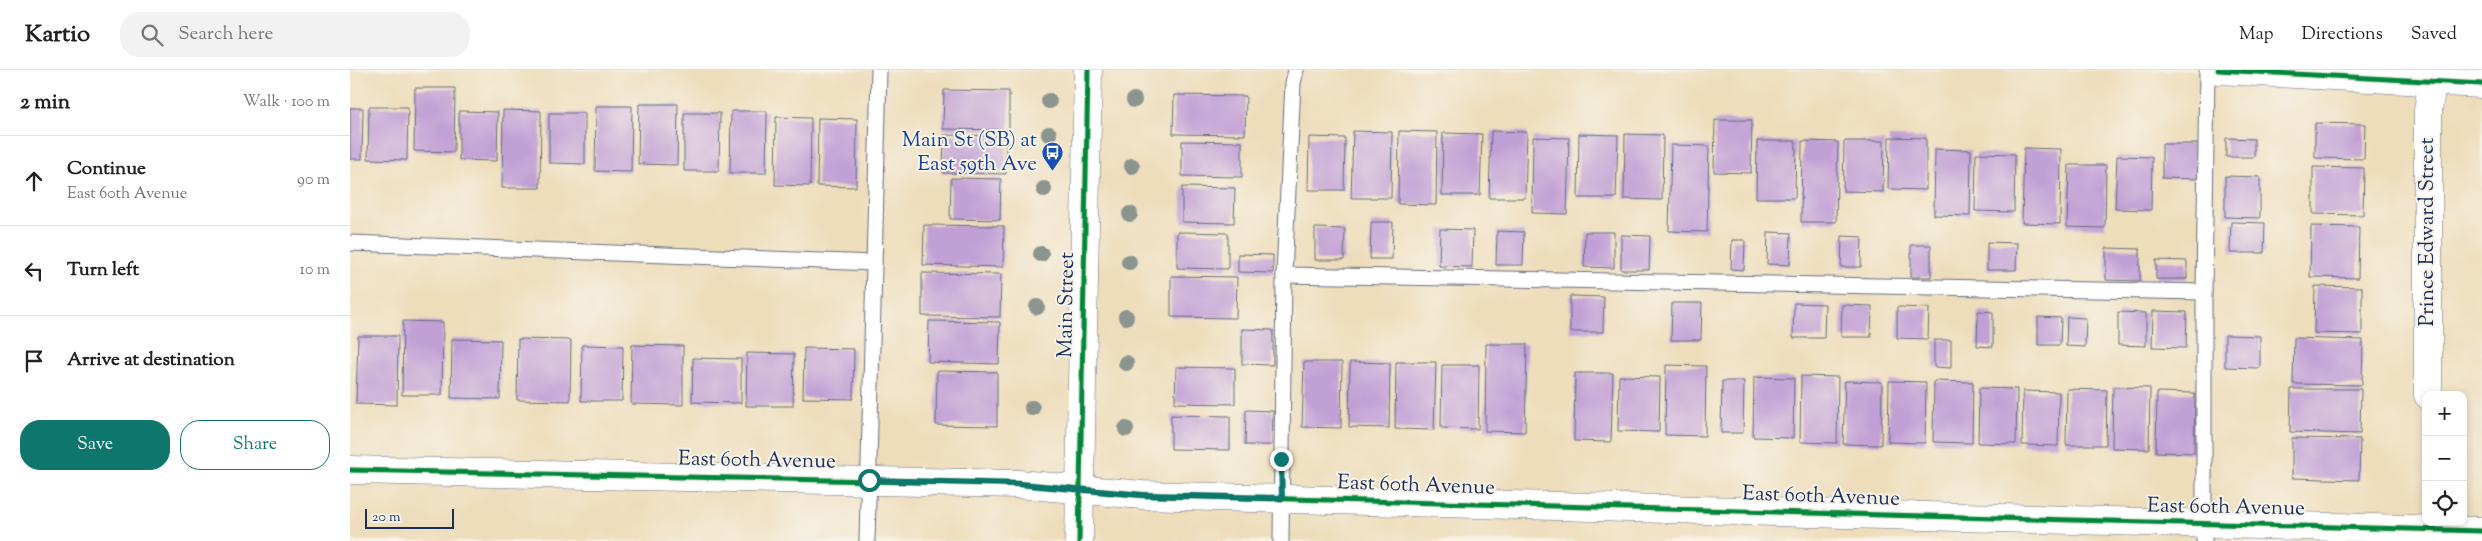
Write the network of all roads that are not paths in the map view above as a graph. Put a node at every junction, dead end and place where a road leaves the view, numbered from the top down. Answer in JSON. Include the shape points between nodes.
{"nodes":[{"id":1,"x":879,"y":70,"type":"edge"},
{"id":2,"x":1088,"y":70,"type":"edge"},
{"id":3,"x":1296,"y":70,"type":"edge"},
{"id":4,"x":2207,"y":70,"type":"edge"},
{"id":5,"x":2218,"y":70,"type":"edge"},
{"id":6,"x":2433,"y":76,"type":"edge"},
{"id":7,"x":2482,"y":84,"type":"edge"},
{"id":8,"x":350,"y":243,"type":"edge"},
{"id":9,"x":874,"y":263,"type":"junction"},
{"id":10,"x":1284,"y":275,"type":"junction"},
{"id":11,"x":2204,"y":292,"type":"junction"},
{"id":12,"x":2428,"y":391,"type":"edge"},
{"id":13,"x":350,"y":470,"type":"edge"},
{"id":14,"x":869,"y":480,"type":"junction"},
{"id":15,"x":1080,"y":489,"type":"junction"},
{"id":16,"x":1282,"y":498,"type":"junction"},
{"id":17,"x":2427,"y":531,"type":"edge"},
{"id":18,"x":2482,"y":531,"type":"edge"},
{"id":19,"x":2204,"y":533,"type":"edge"},
{"id":20,"x":867,"y":541,"type":"edge"},
{"id":21,"x":1079,"y":541,"type":"edge"},
{"id":22,"x":1281,"y":541,"type":"edge"}],
"edges":[{"from":1,"to":9,"type":"lane"},
{"from":2,"to":15,"type":"street","name":"Main Street"},
{"from":3,"to":10,"type":"lane"},
{"from":4,"to":11,"type":"lane"},
{"from":5,"to":6,"type":"street"},
{"from":6,"to":7,"type":"street"},
{"from":6,"to":12,"type":"street","name":"Prince Edward Street","via":[[2428,112]]},
{"from":8,"to":9,"type":"lane"},
{"from":9,"to":14,"type":"lane"},
{"from":10,"to":11,"type":"lane"},
{"from":10,"to":16,"type":"lane"},
{"from":11,"to":19,"type":"lane"},
{"from":13,"to":14,"type":"street","name":"East 60th Avenue"},
{"from":14,"to":15,"type":"street","name":"East 60th Avenue"},
{"from":14,"to":20,"type":"lane"},
{"from":15,"to":16,"type":"street","name":"East 60th Avenue","via":[[1142,495]]},
{"from":15,"to":21,"type":"street","name":"Main Street"},
{"from":16,"to":19,"type":"street","name":"East 60th Avenue"},
{"from":16,"to":22,"type":"lane"},
{"from":17,"to":18,"type":"street","name":"East 60th Avenue"},
{"from":17,"to":19,"type":"street","name":"East 60th Avenue"}]}
